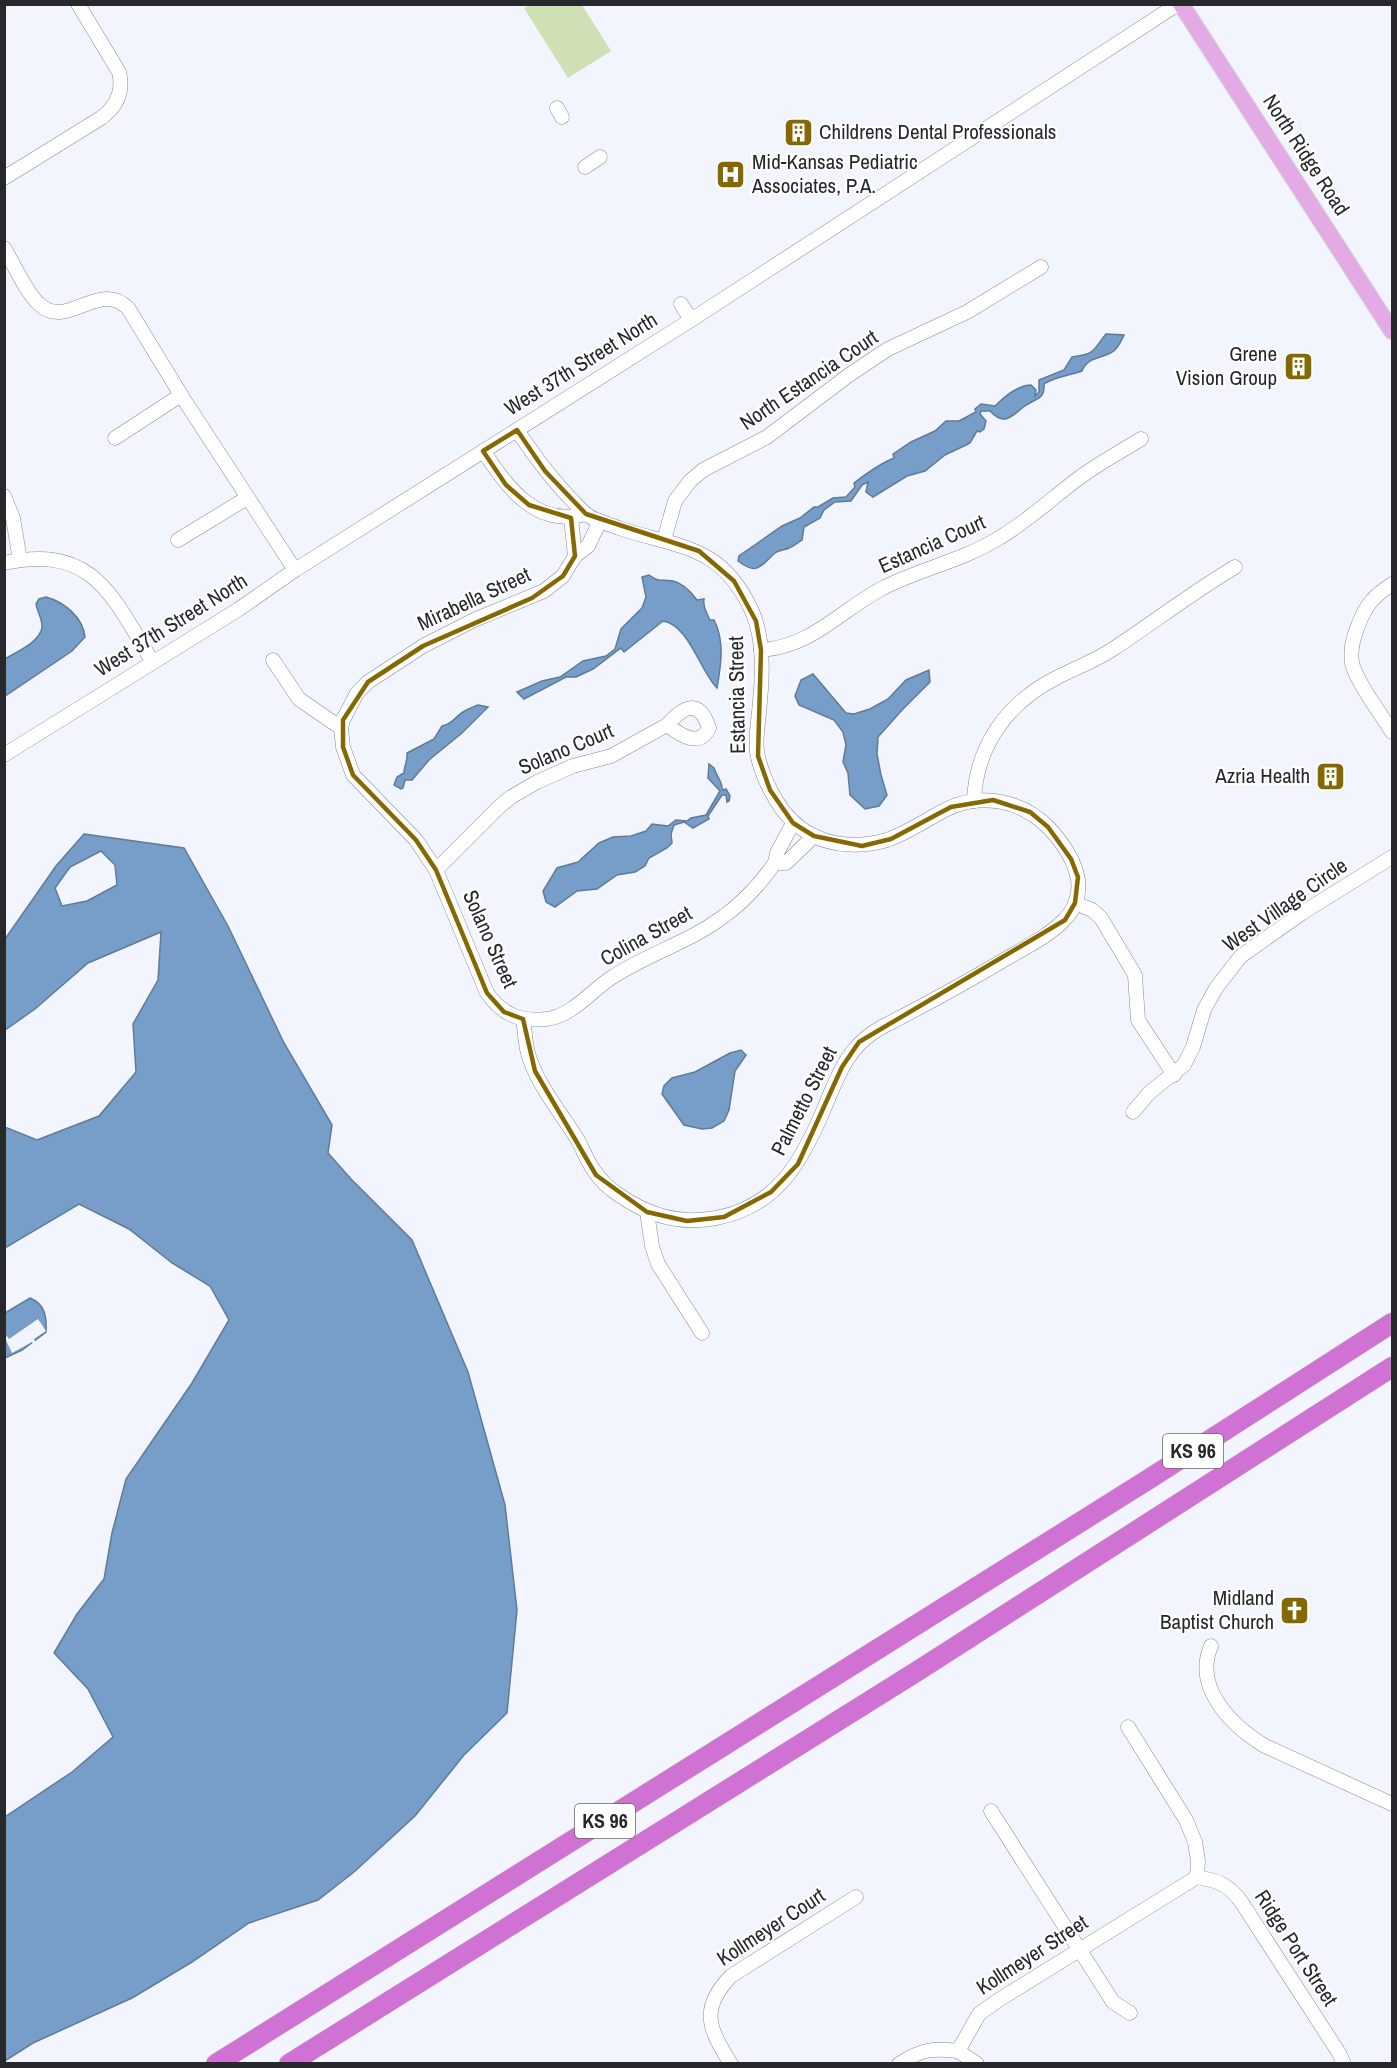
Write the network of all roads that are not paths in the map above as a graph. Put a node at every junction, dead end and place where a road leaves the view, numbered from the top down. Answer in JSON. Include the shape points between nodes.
{"nodes":[{"id":1,"x":78,"y":4,"type":"edge"},
{"id":2,"x":1180,"y":4,"type":"edge"},
{"id":3,"x":600,"y":157,"type":"dead end"},
{"id":4,"x":585,"y":167,"type":"dead end"},
{"id":5,"x":4,"y":178,"type":"edge"},
{"id":6,"x":4,"y":248,"type":"edge"},
{"id":7,"x":1041,"y":267,"type":"dead end"},
{"id":8,"x":681,"y":304,"type":"dead end"},
{"id":9,"x":691,"y":320,"type":"junction"},
{"id":10,"x":1392,"y":331,"type":"edge"},
{"id":11,"x":181,"y":394,"type":"junction"},
{"id":12,"x":517,"y":430,"type":"junction"},
{"id":13,"x":115,"y":438,"type":"dead end"},
{"id":14,"x":1141,"y":439,"type":"dead end"},
{"id":15,"x":483,"y":451,"type":"junction"},
{"id":16,"x":4,"y":496,"type":"edge"},
{"id":17,"x":247,"y":498,"type":"junction"},
{"id":18,"x":586,"y":514,"type":"junction"},
{"id":19,"x":571,"y":518,"type":"junction"},
{"id":20,"x":600,"y":521,"type":"junction"},
{"id":21,"x":178,"y":540,"type":"dead end"},
{"id":22,"x":664,"y":540,"type":"junction"},
{"id":23,"x":574,"y":556,"type":"junction"},
{"id":24,"x":20,"y":560,"type":"junction"},
{"id":25,"x":4,"y":563,"type":"edge"},
{"id":26,"x":1235,"y":567,"type":"dead end"},
{"id":27,"x":295,"y":570,"type":"junction"},
{"id":28,"x":1392,"y":584,"type":"edge"},
{"id":29,"x":761,"y":650,"type":"junction"},
{"id":30,"x":273,"y":660,"type":"dead end"},
{"id":31,"x":152,"y":661,"type":"junction"},
{"id":32,"x":667,"y":725,"type":"dead end"},
{"id":33,"x":341,"y":728,"type":"junction"},
{"id":34,"x":1392,"y":732,"type":"edge"},
{"id":35,"x":4,"y":754,"type":"edge"},
{"id":36,"x":974,"y":801,"type":"junction"},
{"id":37,"x":793,"y":823,"type":"junction"},
{"id":38,"x":814,"y":836,"type":"junction"},
{"id":39,"x":1392,"y":857,"type":"edge"},
{"id":40,"x":775,"y":863,"type":"junction"},
{"id":41,"x":436,"y":870,"type":"junction"},
{"id":42,"x":1075,"y":903,"type":"junction"},
{"id":43,"x":523,"y":1019,"type":"junction"},
{"id":44,"x":1174,"y":1075,"type":"junction"},
{"id":45,"x":1133,"y":1112,"type":"dead end"},
{"id":46,"x":647,"y":1212,"type":"junction"},
{"id":47,"x":1392,"y":1322,"type":"edge"},
{"id":48,"x":702,"y":1333,"type":"dead end"},
{"id":49,"x":1392,"y":1369,"type":"edge"},
{"id":50,"x":1211,"y":1646,"type":"dead end"},
{"id":51,"x":1128,"y":1727,"type":"dead end"},
{"id":52,"x":1392,"y":1804,"type":"edge"},
{"id":53,"x":991,"y":1810,"type":"dead end"},
{"id":54,"x":1197,"y":1877,"type":"junction"},
{"id":55,"x":856,"y":1897,"type":"dead end"},
{"id":56,"x":1080,"y":1949,"type":"junction"},
{"id":57,"x":1130,"y":2013,"type":"dead end"},
{"id":58,"x":958,"y":2051,"type":"junction"},
{"id":59,"x":216,"y":2064,"type":"edge"},
{"id":60,"x":289,"y":2064,"type":"edge"},
{"id":61,"x":731,"y":2064,"type":"edge"},
{"id":62,"x":899,"y":2064,"type":"edge"},
{"id":63,"x":976,"y":2064,"type":"edge"},
{"id":64,"x":1344,"y":2064,"type":"edge"}],
"edges":[{"from":1,"to":5,"type":"street","via":[[116,66],[121,90],[106,114]]},
{"from":2,"to":9,"type":"street","name":"West 37th Street North"},
{"from":2,"to":10,"type":"main road","name":"North Ridge Road"},
{"from":3,"to":4,"type":"street"},
{"from":6,"to":11,"type":"street","via":[[33,297],[50,311],[63,313],[107,298],[123,303]]},
{"from":7,"to":22,"type":"street","name":"North Estancia Court","via":[[967,312],[888,350],[767,437],[703,470],[675,501]]},
{"from":8,"to":9,"type":"street"},
{"from":9,"to":12,"type":"street","name":"West 37th Street North"},
{"from":11,"to":13,"type":"street"},
{"from":11,"to":17,"type":"street"},
{"from":12,"to":15,"type":"street","name":"West 37th Street North"},
{"from":12,"to":18,"type":"street","name":"Estancia Street","via":[[545,471]]},
{"from":14,"to":29,"type":"street","name":"Estancia Court","via":[[1078,479],[998,539],[883,588],[800,642]]},
{"from":15,"to":19,"type":"street","via":[[506,485],[529,505],[551,516]]},
{"from":15,"to":27,"type":"street","name":"West 37th Street North"},
{"from":16,"to":24,"type":"street","via":[[13,518]]},
{"from":17,"to":21,"type":"street"},
{"from":17,"to":27,"type":"street"},
{"from":18,"to":19,"type":"street"},
{"from":18,"to":20,"type":"street","name":"Estancia Street"},
{"from":19,"to":23,"type":"street"},
{"from":20,"to":22,"type":"street","name":"Estancia Street"},
{"from":20,"to":23,"type":"street","name":"Mirabella Street","via":[[588,546]]},
{"from":22,"to":29,"type":"street","name":"Estancia Street","via":[[705,555],[734,581],[751,608]]},
{"from":23,"to":33,"type":"street","name":"Mirabella Street","via":[[562,576],[544,591],[449,632],[368,682],[346,711]]},
{"from":24,"to":25,"type":"street"},
{"from":24,"to":31,"type":"street","via":[[45,558],[65,562],[95,578],[112,596]]},
{"from":26,"to":36,"type":"street","via":[[1105,654],[1032,691],[1006,716],[985,747],[978,765]]},
{"from":27,"to":31,"type":"street","name":"West 37th Street North"},
{"from":28,"to":34,"type":"street","via":[[1374,596],[1362,613],[1352,642],[1352,664]]},
{"from":29,"to":37,"type":"street","name":"Estancia Street","via":[[758,756],[770,790]]},
{"from":30,"to":33,"type":"street","via":[[299,699]]},
{"from":31,"to":35,"type":"street","name":"West 37th Street North"},
{"from":32,"to":41,"type":"street","name":"Solano Court","via":[[611,756],[573,766],[512,797]]},
{"from":33,"to":41,"type":"street","name":"Solano Street","via":[[344,754],[353,775],[416,840]]},
{"from":36,"to":38,"type":"street","name":"Estancia Street","via":[[951,807],[891,839],[862,846]]},
{"from":36,"to":42,"type":"street","name":"Estancia Street","via":[[1012,804],[1030,812],[1047,827],[1071,859],[1078,877]]},
{"from":37,"to":38,"type":"street","name":"Estancia Street"},
{"from":37,"to":40,"type":"street","name":"Colina Street"},
{"from":38,"to":40,"type":"street","name":"Colina Street","via":[[786,863]]},
{"from":39,"to":44,"type":"street","name":"West Village Circle","via":[[1241,956],[1216,988],[1204,1010],[1193,1047]]},
{"from":40,"to":43,"type":"street","name":"Colina Street","via":[[753,892],[723,917],[636,962],[564,1014]]},
{"from":41,"to":43,"type":"street","name":"Solano Street","via":[[487,993],[504,1012]]},
{"from":42,"to":44,"type":"street","via":[[1101,918],[1135,975],[1138,1020]]},
{"from":42,"to":46,"type":"street","name":"Palmetto Street","via":[[1065,920],[1038,940],[858,1042],[842,1067],[798,1164],[771,1192],[739,1212],[705,1220],[669,1219]]},
{"from":43,"to":46,"type":"street","via":[[535,1071],[596,1175]]},
{"from":44,"to":45,"type":"street","name":"West Village Circle","via":[[1149,1093]]},
{"from":46,"to":48,"type":"street","via":[[658,1264]]},
{"from":47,"to":59,"type":"highway","number":"KS 96"},
{"from":49,"to":60,"type":"highway","number":"KS 96"},
{"from":50,"to":52,"type":"street","via":[[1205,1666],[1210,1688],[1221,1707],[1250,1736]]},
{"from":51,"to":54,"type":"street","via":[[1186,1820],[1195,1842]]},
{"from":53,"to":56,"type":"street"},
{"from":54,"to":56,"type":"street","name":"Kollmeyer Street"},
{"from":54,"to":64,"type":"street","name":"Ridge Port Street","via":[[1219,1881],[1240,1900]]},
{"from":55,"to":61,"type":"street","name":"Kollmeyer Court","via":[[730,1976],[718,1989],[712,2004],[711,2025],[714,2038]]},
{"from":56,"to":57,"type":"street","via":[[1113,2002]]},
{"from":56,"to":58,"type":"street","name":"Kollmeyer Street","via":[[979,2014]]},
{"from":58,"to":62,"type":"street","via":[[928,2049]]},
{"from":58,"to":63,"type":"street"}]}
